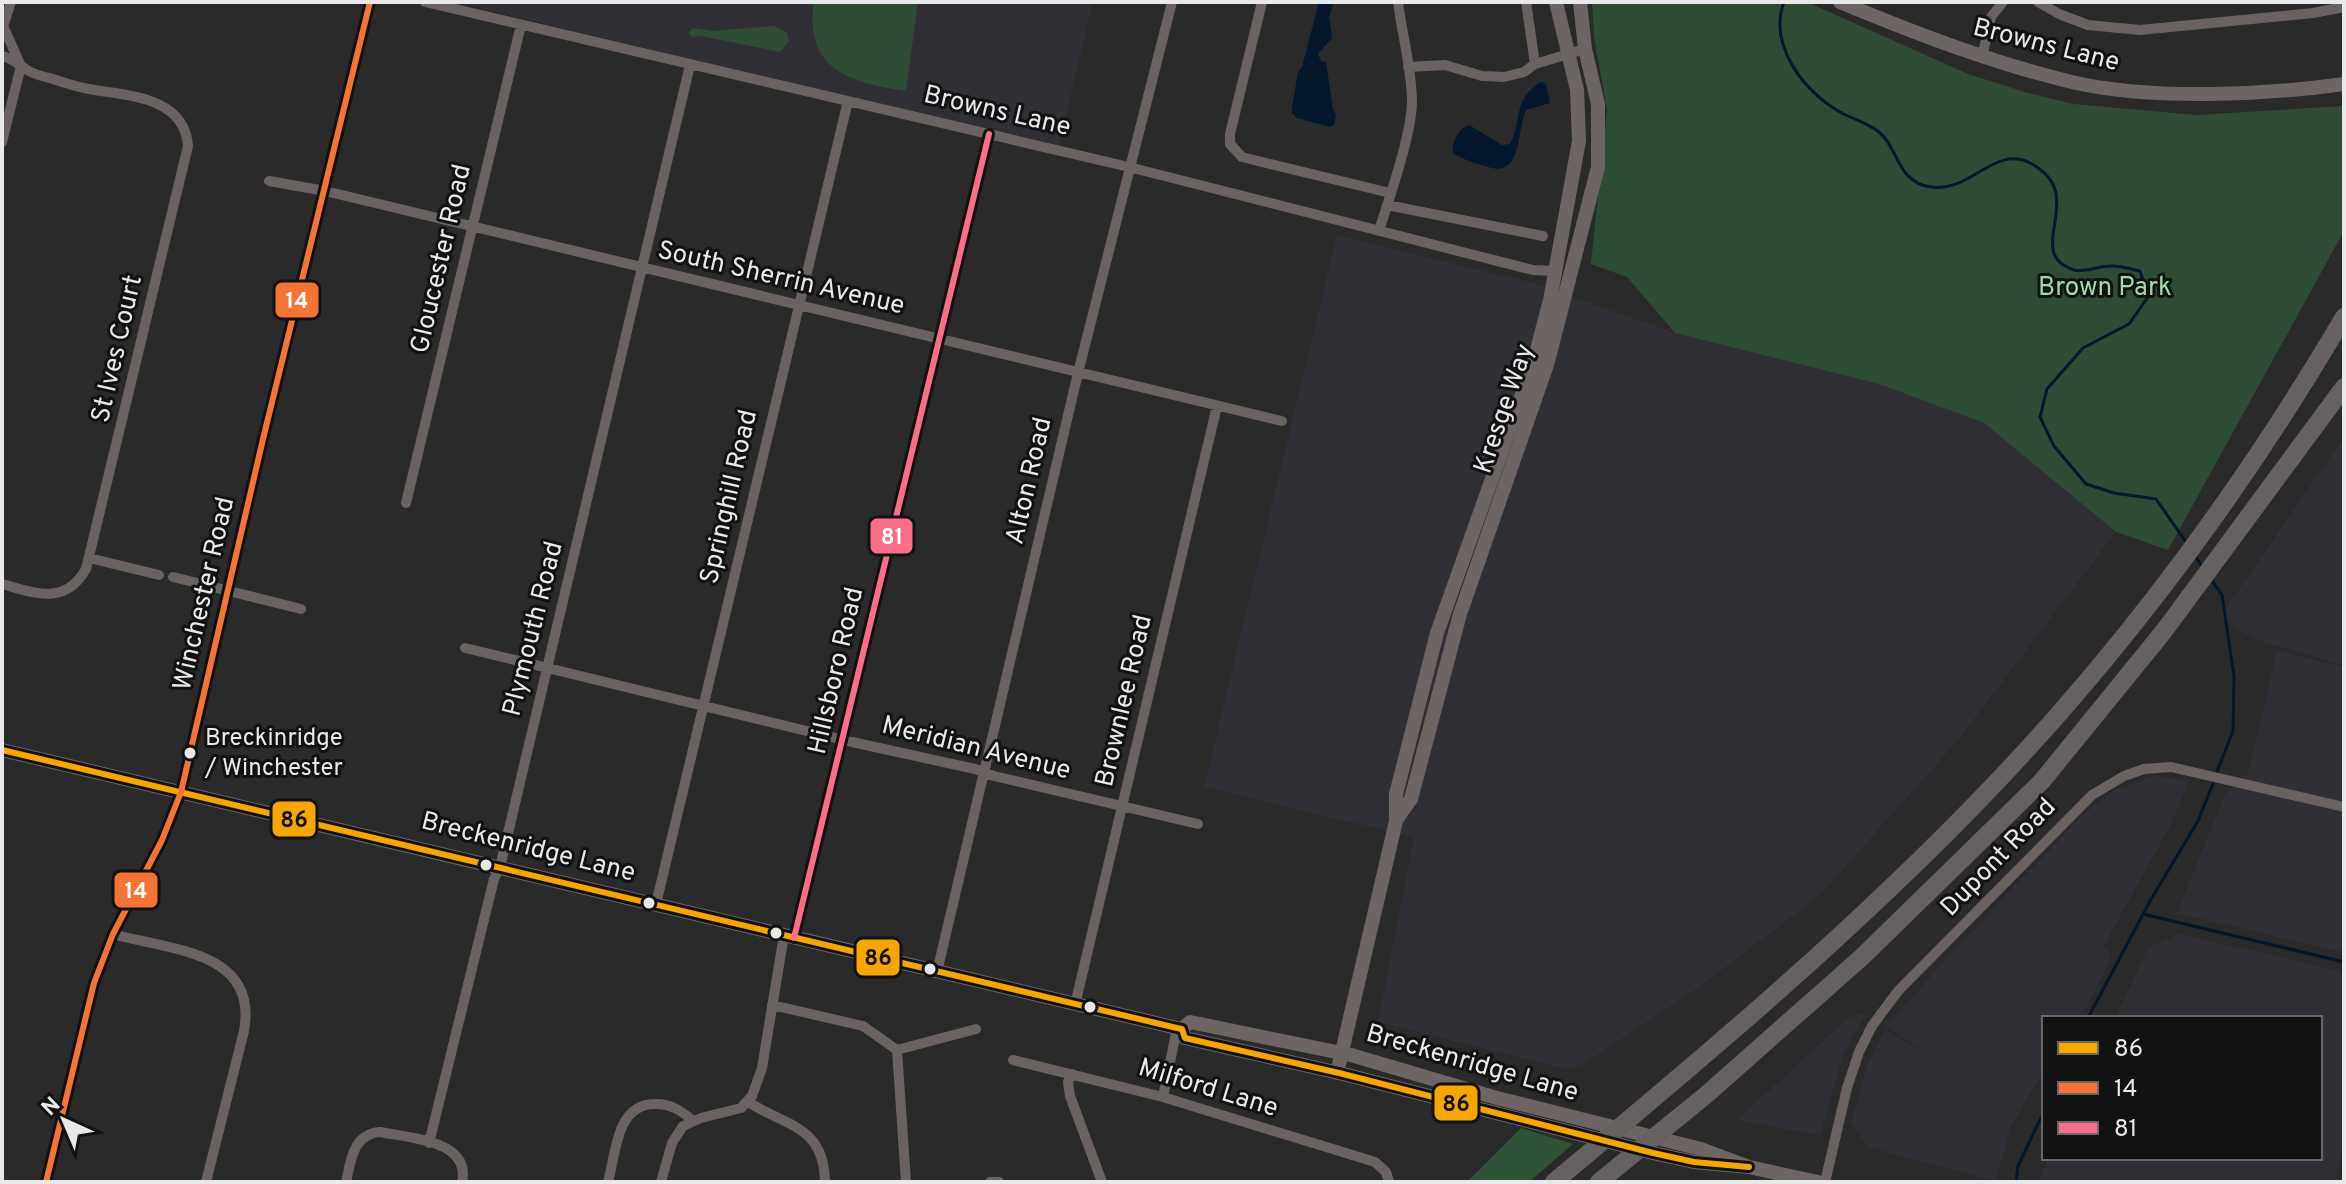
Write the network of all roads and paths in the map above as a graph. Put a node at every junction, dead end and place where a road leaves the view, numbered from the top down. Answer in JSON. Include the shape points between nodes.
{"nodes":[{"id":1,"x":11,"y":2,"type":"edge"},
{"id":2,"x":370,"y":2,"type":"edge"},
{"id":3,"x":425,"y":2,"type":"edge"},
{"id":4,"x":1172,"y":2,"type":"edge"},
{"id":5,"x":1262,"y":2,"type":"edge"},
{"id":6,"x":1398,"y":2,"type":"edge"},
{"id":7,"x":1526,"y":2,"type":"edge"},
{"id":8,"x":1556,"y":2,"type":"edge"},
{"id":9,"x":1580,"y":2,"type":"edge"},
{"id":10,"x":1840,"y":2,"type":"edge"},
{"id":11,"x":2003,"y":2,"type":"edge"},
{"id":12,"x":2038,"y":2,"type":"edge"},
{"id":13,"x":2344,"y":7,"type":"edge"},
{"id":14,"x":521,"y":25,"type":"junction"},
{"id":15,"x":3,"y":29,"type":"edge"},
{"id":16,"x":1585,"y":49,"type":"junction"},
{"id":17,"x":1569,"y":55,"type":"junction"},
{"id":18,"x":2,"y":56,"type":"edge"},
{"id":19,"x":1982,"y":57,"type":"junction"},
{"id":20,"x":1535,"y":64,"type":"junction"},
{"id":21,"x":690,"y":65,"type":"junction"},
{"id":22,"x":21,"y":66,"type":"junction"},
{"id":23,"x":1408,"y":67,"type":"junction"},
{"id":24,"x":2344,"y":84,"type":"edge"},
{"id":25,"x":848,"y":101,"type":"junction"},
{"id":26,"x":989,"y":134,"type":"junction"},
{"id":27,"x":2,"y":142,"type":"edge"},
{"id":28,"x":1129,"y":167,"type":"junction"},
{"id":29,"x":269,"y":181,"type":"dead end"},
{"id":30,"x":325,"y":191,"type":"junction"},
{"id":31,"x":1390,"y":193,"type":"junction"},
{"id":32,"x":1387,"y":205,"type":"junction"},
{"id":33,"x":472,"y":227,"type":"junction"},
{"id":34,"x":1379,"y":231,"type":"junction"},
{"id":35,"x":1543,"y":236,"type":"dead end"},
{"id":36,"x":643,"y":268,"type":"junction"},
{"id":37,"x":1555,"y":271,"type":"junction"},
{"id":38,"x":799,"y":305,"type":"junction"},
{"id":39,"x":2344,"y":317,"type":"edge"},
{"id":40,"x":939,"y":339,"type":"junction"},
{"id":41,"x":1078,"y":373,"type":"junction"},
{"id":42,"x":2344,"y":378,"type":"edge"},
{"id":43,"x":2344,"y":387,"type":"edge"},
{"id":44,"x":1217,"y":406,"type":"junction"},
{"id":45,"x":2326,"y":412,"type":"junction"},
{"id":46,"x":1282,"y":421,"type":"dead end"},
{"id":47,"x":406,"y":503,"type":"dead end"},
{"id":48,"x":89,"y":558,"type":"junction"},
{"id":49,"x":159,"y":575,"type":"dead end"},
{"id":50,"x":173,"y":577,"type":"dead end"},
{"id":51,"x":2,"y":584,"type":"edge"},
{"id":52,"x":229,"y":591,"type":"junction"},
{"id":53,"x":301,"y":609,"type":"dead end"},
{"id":54,"x":465,"y":648,"type":"dead end"},
{"id":55,"x":548,"y":668,"type":"junction"},
{"id":56,"x":703,"y":706,"type":"junction"},
{"id":57,"x":844,"y":739,"type":"junction"},
{"id":58,"x":2,"y":750,"type":"edge"},
{"id":59,"x":983,"y":772,"type":"junction"},
{"id":60,"x":181,"y":792,"type":"junction"},
{"id":61,"x":1122,"y":807,"type":"junction"},
{"id":62,"x":2344,"y":807,"type":"edge"},
{"id":63,"x":1396,"y":821,"type":"junction"},
{"id":64,"x":1198,"y":824,"type":"dead end"},
{"id":65,"x":500,"y":867,"type":"junction"},
{"id":66,"x":656,"y":904,"type":"junction"},
{"id":67,"x":113,"y":934,"type":"junction"},
{"id":68,"x":789,"y":937,"type":"junction"},
{"id":69,"x":937,"y":972,"type":"junction"},
{"id":70,"x":772,"y":1005,"type":"junction"},
{"id":71,"x":1075,"y":1005,"type":"junction"},
{"id":72,"x":976,"y":1029,"type":"dead end"},
{"id":73,"x":1179,"y":1029,"type":"junction"},
{"id":74,"x":897,"y":1050,"type":"junction"},
{"id":75,"x":1341,"y":1053,"type":"junction"},
{"id":76,"x":1013,"y":1060,"type":"dead end"},
{"id":77,"x":1337,"y":1073,"type":"junction"},
{"id":78,"x":1072,"y":1074,"type":"junction"},
{"id":79,"x":1163,"y":1097,"type":"junction"},
{"id":80,"x":748,"y":1102,"type":"junction"},
{"id":81,"x":693,"y":1121,"type":"junction"},
{"id":82,"x":429,"y":1143,"type":"junction"},
{"id":83,"x":1698,"y":1156,"type":"junction"},
{"id":84,"x":1388,"y":1177,"type":"edge"},
{"id":85,"x":46,"y":1182,"type":"edge"},
{"id":86,"x":206,"y":1182,"type":"edge"},
{"id":87,"x":346,"y":1182,"type":"edge"},
{"id":88,"x":462,"y":1182,"type":"edge"},
{"id":89,"x":608,"y":1182,"type":"edge"},
{"id":90,"x":661,"y":1182,"type":"edge"},
{"id":91,"x":825,"y":1182,"type":"edge"},
{"id":92,"x":908,"y":1182,"type":"edge"},
{"id":93,"x":990,"y":1182,"type":"edge"},
{"id":94,"x":999,"y":1182,"type":"edge"},
{"id":95,"x":1102,"y":1182,"type":"edge"},
{"id":96,"x":1554,"y":1182,"type":"edge"},
{"id":97,"x":1599,"y":1182,"type":"edge"},
{"id":98,"x":1818,"y":1182,"type":"edge"},
{"id":99,"x":1825,"y":1182,"type":"edge"}],
"edges":[{"from":1,"to":15,"type":"street"},
{"from":2,"to":30,"type":"street","name":"Winchester Road"},
{"from":3,"to":14,"type":"street","name":"Browns Lane"},
{"from":4,"to":28,"type":"street","name":"Alton Road"},
{"from":5,"to":31,"type":"street","via":[[1230,141],[1242,157]]},
{"from":6,"to":23,"type":"street"},
{"from":7,"to":20,"type":"street"},
{"from":8,"to":17,"type":"street","name":"Kresge Way"},
{"from":9,"to":16,"type":"street","name":"Kresge Way"},
{"from":10,"to":19,"type":"street","name":"Browns Lane"},
{"from":11,"to":19,"type":"street","via":[[1991,17]]},
{"from":12,"to":13,"type":"street","via":[[2088,25],[2140,30]]},
{"from":14,"to":21,"type":"street","name":"Browns Lane"},
{"from":14,"to":33,"type":"street","name":"Gloucester Road"},
{"from":15,"to":22,"type":"street"},
{"from":16,"to":17,"type":"street"},
{"from":16,"to":63,"type":"street","name":"Kresge Way","via":[[1598,104],[1598,167],[1547,365],[1460,614],[1411,799]]},
{"from":17,"to":20,"type":"street"},
{"from":17,"to":37,"type":"street","name":"Kresge Way","via":[[1579,141]]},
{"from":18,"to":22,"type":"street"},
{"from":19,"to":24,"type":"street","name":"Browns Lane","via":[[2134,92],[2222,93]]},
{"from":20,"to":23,"type":"street","via":[[1504,77],[1445,65]]},
{"from":21,"to":25,"type":"street","name":"Browns Lane"},
{"from":21,"to":36,"type":"street","name":"Plymouth Road"},
{"from":22,"to":27,"type":"street"},
{"from":22,"to":48,"type":"street","name":"St Ives Court","via":[[85,89],[151,101],[170,110],[187,136]]},
{"from":23,"to":31,"type":"street","via":[[1411,110]]},
{"from":25,"to":26,"type":"street","name":"Browns Lane"},
{"from":25,"to":38,"type":"street","name":"Springhill Road"},
{"from":26,"to":28,"type":"street","name":"Browns Lane"},
{"from":26,"to":40,"type":"street","name":"Hillsboro Road"},
{"from":28,"to":34,"type":"street","name":"Browns Lane"},
{"from":28,"to":41,"type":"street","name":"Alton Road"},
{"from":29,"to":30,"type":"street","name":"South Sherrin Avenue"},
{"from":30,"to":33,"type":"street","name":"South Sherrin Avenue"},
{"from":30,"to":52,"type":"street","name":"Winchester Road"},
{"from":31,"to":32,"type":"street"},
{"from":32,"to":34,"type":"street"},
{"from":32,"to":35,"type":"street"},
{"from":33,"to":36,"type":"street","name":"South Sherrin Avenue"},
{"from":33,"to":47,"type":"street","name":"Gloucester Road"},
{"from":34,"to":37,"type":"street","name":"Browns Lane"},
{"from":36,"to":38,"type":"street","name":"South Sherrin Avenue"},
{"from":36,"to":55,"type":"street","name":"Plymouth Road"},
{"from":37,"to":63,"type":"street","name":"Kresge Way","via":[[1534,361],[1437,633],[1396,794]]},
{"from":38,"to":40,"type":"street","name":"South Sherrin Avenue"},
{"from":38,"to":56,"type":"street","name":"Springhill Road"},
{"from":39,"to":96,"type":"highway","via":[[2209,526],[2122,640],[1991,789],[1757,1011]]},
{"from":40,"to":41,"type":"street","name":"South Sherrin Avenue"},
{"from":40,"to":57,"type":"street","name":"Hillsboro Road"},
{"from":41,"to":44,"type":"street","name":"South Sherrin Avenue"},
{"from":41,"to":59,"type":"street","name":"Alton Road"},
{"from":42,"to":45,"type":"highway"},
{"from":43,"to":45,"type":"highway"},
{"from":44,"to":46,"type":"street","name":"South Sherrin Avenue"},
{"from":44,"to":61,"type":"street","name":"Brownlee Road"},
{"from":45,"to":97,"type":"highway","via":[[2188,598],[2042,781],[1862,957]]},
{"from":48,"to":49,"type":"street"},
{"from":48,"to":51,"type":"street","name":"St Ives Court","via":[[75,585],[63,592],[45,595]]},
{"from":50,"to":52,"type":"street"},
{"from":52,"to":53,"type":"street"},
{"from":52,"to":60,"type":"street","name":"Winchester Road"},
{"from":54,"to":55,"type":"street","name":"Meridian Avenue"},
{"from":55,"to":56,"type":"street","name":"Meridian Avenue"},
{"from":55,"to":65,"type":"street","name":"Plymouth Road"},
{"from":56,"to":57,"type":"street","name":"Meridian Avenue"},
{"from":56,"to":66,"type":"street","name":"Springhill Road"},
{"from":57,"to":59,"type":"street","name":"Meridian Avenue"},
{"from":57,"to":68,"type":"street","name":"Hillsboro Road"},
{"from":58,"to":60,"type":"street","name":"Breckenridge Lane"},
{"from":59,"to":61,"type":"street","name":"Meridian Avenue"},
{"from":59,"to":69,"type":"street","name":"Alton Road"},
{"from":60,"to":65,"type":"street","name":"Breckenridge Lane"},
{"from":60,"to":67,"type":"street","name":"Winchester Road"},
{"from":61,"to":64,"type":"street","name":"Meridian Avenue"},
{"from":61,"to":71,"type":"street","name":"Brownlee Road"},
{"from":62,"to":99,"type":"street","name":"Dupont Road","via":[[2159,767],[2108,783],[1906,982],[1872,1026],[1847,1088]]},
{"from":63,"to":75,"type":"street","name":"Kresge Way"},
{"from":65,"to":66,"type":"street","name":"Breckenridge Lane"},
{"from":65,"to":82,"type":"street","name":"Plymouth Road"},
{"from":66,"to":68,"type":"street","name":"Breckenridge Lane"},
{"from":67,"to":85,"type":"street","name":"Winchester Road","via":[[94,983]]},
{"from":67,"to":86,"type":"street","via":[[211,959],[232,975],[242,993],[244,1031]]},
{"from":68,"to":69,"type":"street","name":"Breckenridge Lane"},
{"from":68,"to":70,"type":"street","name":"Hillsboro Road"},
{"from":69,"to":71,"type":"street","name":"Breckenridge Lane"},
{"from":70,"to":74,"type":"street","via":[[863,1026]]},
{"from":70,"to":80,"type":"street","name":"Hillsboro Road","via":[[762,1068]]},
{"from":71,"to":73,"type":"street","name":"Breckenridge Lane"},
{"from":72,"to":74,"type":"street"},
{"from":73,"to":75,"type":"street","name":"Breckenridge Lane","via":[[1190,1022]]},
{"from":73,"to":77,"type":"street","name":"Breckenridge Lane","via":[[1185,1038]]},
{"from":73,"to":79,"type":"street"},
{"from":74,"to":92,"type":"street"},
{"from":75,"to":77,"type":"street","name":"Kresge Way"},
{"from":75,"to":83,"type":"street","name":"Breckenridge Lane"},
{"from":76,"to":78,"type":"street","name":"Milford Lane"},
{"from":77,"to":83,"type":"street","name":"Breckenridge Lane","via":[[1567,1130]]},
{"from":78,"to":79,"type":"street","name":"Milford Lane"},
{"from":78,"to":95,"type":"street","via":[[1070,1096]]},
{"from":79,"to":84,"type":"street","name":"Milford Lane","via":[[1375,1162]]},
{"from":80,"to":81,"type":"street","via":[[732,1112]]},
{"from":80,"to":91,"type":"street","via":[[811,1137],[823,1157]]},
{"from":81,"to":89,"type":"street","via":[[680,1109],[661,1104],[632,1111],[622,1127]]},
{"from":81,"to":90,"type":"street","via":[[672,1143]]},
{"from":82,"to":87,"type":"street","via":[[369,1133],[356,1144]]},
{"from":82,"to":88,"type":"street","via":[[457,1155]]},
{"from":83,"to":98,"type":"street","name":"Breckenridge Lane"},
{"from":93,"to":94,"type":"street"}]}
